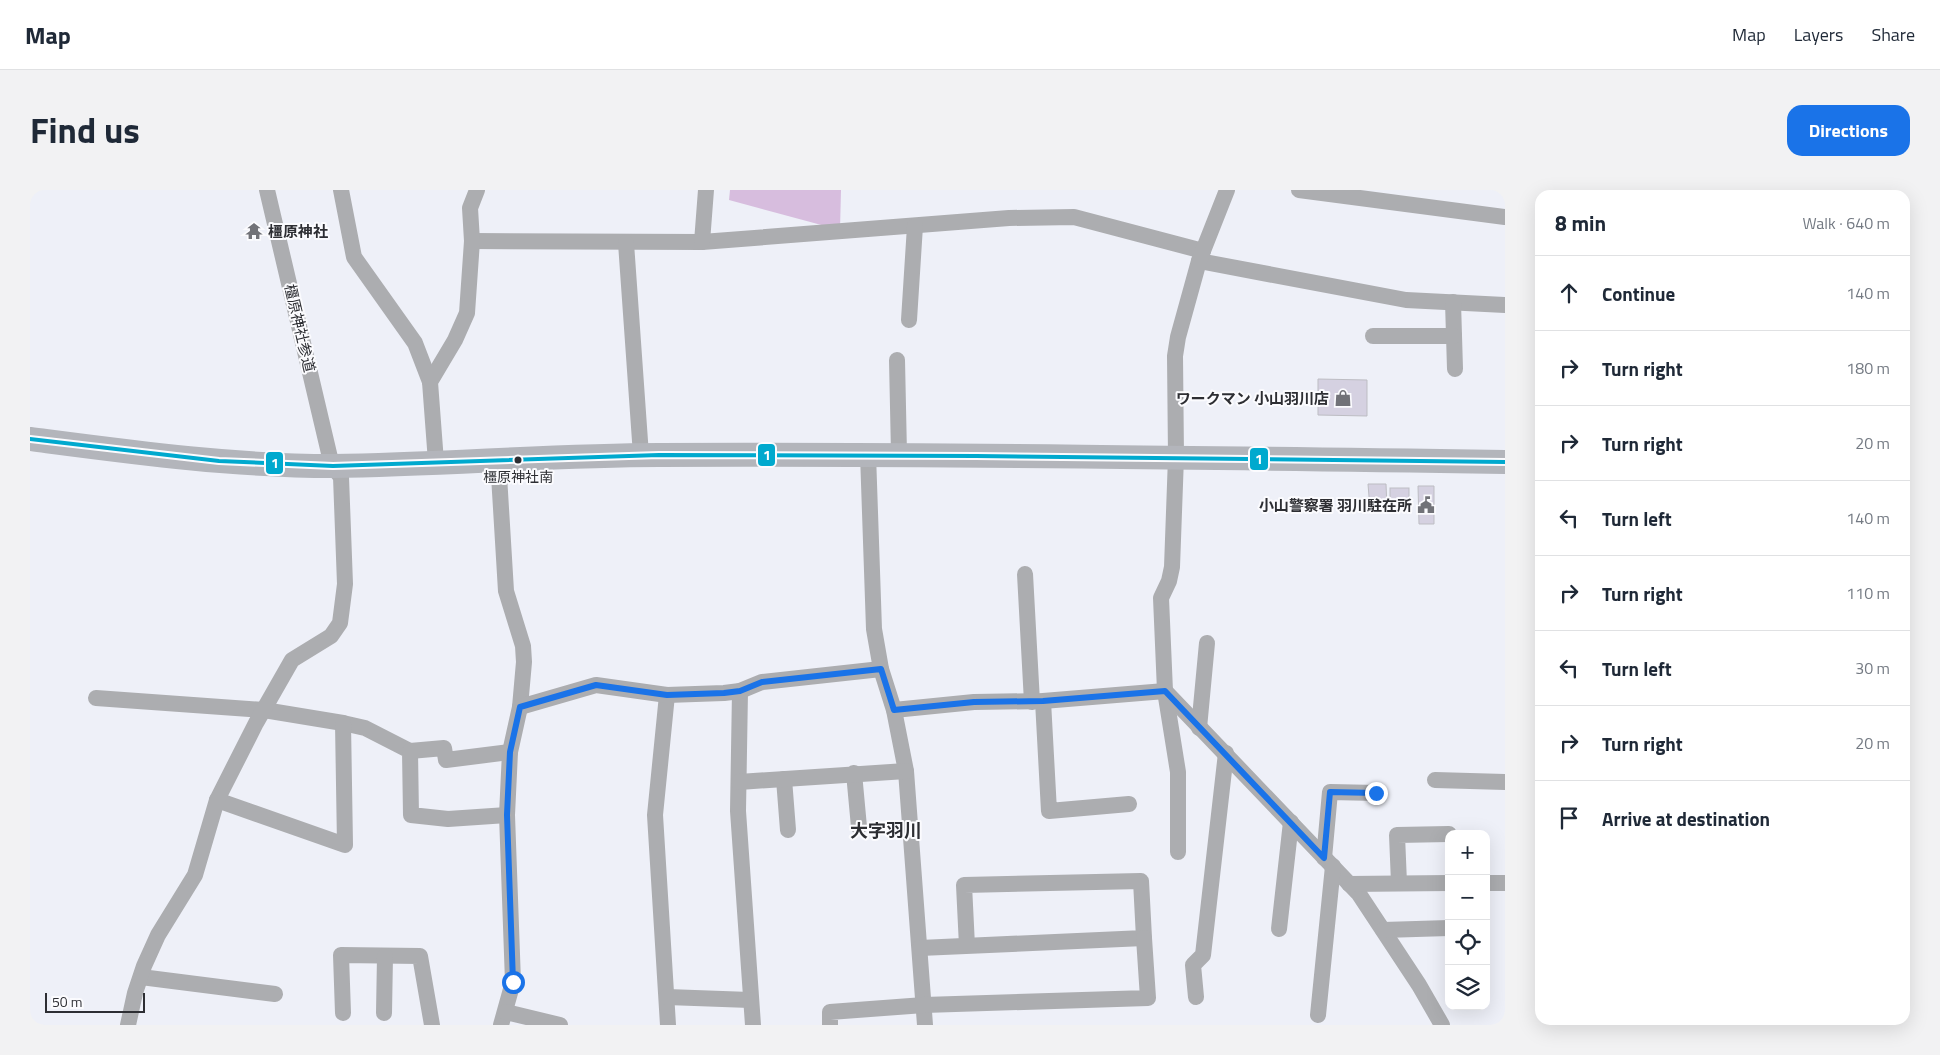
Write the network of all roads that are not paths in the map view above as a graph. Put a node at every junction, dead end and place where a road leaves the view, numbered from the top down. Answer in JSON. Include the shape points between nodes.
{"nodes":[{"id":1,"x":267,"y":190,"type":"edge"},
{"id":2,"x":341,"y":190,"type":"edge"},
{"id":3,"x":477,"y":190,"type":"edge"},
{"id":4,"x":706,"y":190,"type":"edge"},
{"id":5,"x":1227,"y":190,"type":"edge"},
{"id":6,"x":1299,"y":190,"type":"edge"},
{"id":7,"x":1505,"y":217,"type":"edge"},
{"id":8,"x":915,"y":226,"type":"junction"},
{"id":9,"x":472,"y":241,"type":"junction"},
{"id":10,"x":702,"y":242,"type":"junction"},
{"id":11,"x":626,"y":243,"type":"junction"},
{"id":12,"x":1201,"y":256,"type":"junction"},
{"id":13,"x":1453,"y":302,"type":"junction"},
{"id":14,"x":1505,"y":305,"type":"edge"},
{"id":15,"x":909,"y":320,"type":"dead end"},
{"id":16,"x":1373,"y":336,"type":"dead end"},
{"id":17,"x":1454,"y":336,"type":"junction"},
{"id":18,"x":897,"y":360,"type":"dead end"},
{"id":19,"x":1455,"y":369,"type":"dead end"},
{"id":20,"x":430,"y":382,"type":"junction"},
{"id":21,"x":30,"y":439,"type":"edge"},
{"id":22,"x":868,"y":454,"type":"junction"},
{"id":23,"x":899,"y":454,"type":"junction"},
{"id":24,"x":641,"y":455,"type":"junction"},
{"id":25,"x":1176,"y":456,"type":"junction"},
{"id":26,"x":498,"y":459,"type":"junction"},
{"id":27,"x":436,"y":462,"type":"junction"},
{"id":28,"x":1505,"y":462,"type":"edge"},
{"id":29,"x":332,"y":466,"type":"junction"},
{"id":30,"x":1025,"y":574,"type":"dead end"},
{"id":31,"x":1208,"y":643,"type":"dead end"},
{"id":32,"x":881,"y":669,"type":"junction"},
{"id":33,"x":740,"y":691,"type":"junction"},
{"id":34,"x":1165,"y":691,"type":"junction"},
{"id":35,"x":667,"y":695,"type":"junction"},
{"id":36,"x":96,"y":698,"type":"dead end"},
{"id":37,"x":1037,"y":702,"type":"junction"},
{"id":38,"x":520,"y":707,"type":"junction"},
{"id":39,"x":264,"y":710,"type":"junction"},
{"id":40,"x":894,"y":710,"type":"junction"},
{"id":41,"x":343,"y":723,"type":"junction"},
{"id":42,"x":1199,"y":728,"type":"junction"},
{"id":43,"x":410,"y":751,"type":"junction"},
{"id":44,"x":510,"y":752,"type":"junction"},
{"id":45,"x":1226,"y":753,"type":"junction"},
{"id":46,"x":906,"y":770,"type":"junction"},
{"id":47,"x":854,"y":773,"type":"junction"},
{"id":48,"x":784,"y":778,"type":"junction"},
{"id":49,"x":1435,"y":780,"type":"dead end"},
{"id":50,"x":739,"y":782,"type":"junction"},
{"id":51,"x":1505,"y":782,"type":"edge"},
{"id":52,"x":1376,"y":793,"type":"dead end"},
{"id":53,"x":217,"y":800,"type":"junction"},
{"id":54,"x":1129,"y":804,"type":"dead end"},
{"id":55,"x":507,"y":815,"type":"junction"},
{"id":56,"x":1291,"y":822,"type":"junction"},
{"id":57,"x":859,"y":827,"type":"dead end"},
{"id":58,"x":788,"y":830,"type":"dead end"},
{"id":59,"x":1445,"y":834,"type":"edge"},
{"id":60,"x":1178,"y":852,"type":"dead end"},
{"id":61,"x":1328,"y":862,"type":"junction"},
{"id":62,"x":1399,"y":883,"type":"junction"},
{"id":63,"x":1445,"y":883,"type":"edge"},
{"id":64,"x":1490,"y":883,"type":"edge"},
{"id":65,"x":1505,"y":883,"type":"edge"},
{"id":66,"x":1349,"y":884,"type":"junction"},
{"id":67,"x":1445,"y":928,"type":"edge"},
{"id":68,"x":1280,"y":929,"type":"dead end"},
{"id":69,"x":1383,"y":930,"type":"junction"},
{"id":70,"x":1144,"y":938,"type":"junction"},
{"id":71,"x":967,"y":946,"type":"junction"},
{"id":72,"x":920,"y":948,"type":"junction"},
{"id":73,"x":385,"y":956,"type":"junction"},
{"id":74,"x":141,"y":977,"type":"junction"},
{"id":75,"x":275,"y":994,"type":"dead end"},
{"id":76,"x":1196,"y":997,"type":"dead end"},
{"id":77,"x":667,"y":998,"type":"junction"},
{"id":78,"x":750,"y":1000,"type":"junction"},
{"id":79,"x":924,"y":1005,"type":"junction"},
{"id":80,"x":343,"y":1013,"type":"dead end"},
{"id":81,"x":384,"y":1013,"type":"dead end"},
{"id":82,"x":1318,"y":1015,"type":"dead end"},
{"id":83,"x":504,"y":1019,"type":"edge"},
{"id":84,"x":128,"y":1025,"type":"edge"},
{"id":85,"x":432,"y":1025,"type":"edge"},
{"id":86,"x":560,"y":1025,"type":"edge"},
{"id":87,"x":668,"y":1025,"type":"edge"},
{"id":88,"x":753,"y":1025,"type":"edge"},
{"id":89,"x":830,"y":1025,"type":"edge"},
{"id":90,"x":925,"y":1025,"type":"edge"},
{"id":91,"x":1442,"y":1025,"type":"edge"}],
"edges":[{"from":1,"to":29,"type":"street","name":"橿原神社参道"},
{"from":2,"to":20,"type":"street","via":[[354,257],[415,343]]},
{"from":3,"to":9,"type":"street","via":[[470,208]]},
{"from":4,"to":10,"type":"street"},
{"from":5,"to":12,"type":"street"},
{"from":6,"to":7,"type":"street"},
{"from":8,"to":10,"type":"street"},
{"from":8,"to":12,"type":"street","via":[[1010,218],[1074,217]]},
{"from":8,"to":15,"type":"street"},
{"from":9,"to":11,"type":"street"},
{"from":9,"to":20,"type":"street","via":[[467,313]]},
{"from":10,"to":11,"type":"street"},
{"from":11,"to":24,"type":"street"},
{"from":12,"to":13,"type":"street","via":[[1406,300]]},
{"from":12,"to":25,"type":"street","via":[[1178,337]]},
{"from":13,"to":14,"type":"street"},
{"from":13,"to":17,"type":"street"},
{"from":16,"to":17,"type":"street"},
{"from":17,"to":19,"type":"street"},
{"from":18,"to":23,"type":"street"},
{"from":20,"to":27,"type":"street"},
{"from":21,"to":29,"type":"highway","via":[[238,463]]},
{"from":22,"to":23,"type":"highway"},
{"from":22,"to":24,"type":"highway"},
{"from":22,"to":32,"type":"street","via":[[874,628]]},
{"from":23,"to":25,"type":"highway"},
{"from":24,"to":26,"type":"highway"},
{"from":25,"to":28,"type":"highway"},
{"from":25,"to":34,"type":"street","via":[[1172,567],[1161,598]]},
{"from":26,"to":27,"type":"highway"},
{"from":26,"to":38,"type":"street","via":[[506,591],[523,646]]},
{"from":27,"to":29,"type":"highway"},
{"from":29,"to":39,"type":"street","name":"橿原神社参道","via":[[341,477],[346,584],[340,623],[331,636],[292,660]]},
{"from":30,"to":37,"type":"street"},
{"from":31,"to":42,"type":"street"},
{"from":32,"to":33,"type":"street","via":[[762,682]]},
{"from":32,"to":40,"type":"street"},
{"from":33,"to":35,"type":"street"},
{"from":33,"to":50,"type":"street"},
{"from":34,"to":37,"type":"street"},
{"from":34,"to":42,"type":"street"},
{"from":34,"to":60,"type":"street","via":[[1178,772]]},
{"from":35,"to":38,"type":"street","via":[[596,685]]},
{"from":35,"to":77,"type":"street","via":[[655,815]]},
{"from":36,"to":39,"type":"street"},
{"from":37,"to":40,"type":"street","via":[[974,702]]},
{"from":37,"to":54,"type":"street","via":[[1049,811]]},
{"from":38,"to":44,"type":"street"},
{"from":39,"to":41,"type":"street"},
{"from":39,"to":53,"type":"street","name":"橿原神社参道"},
{"from":40,"to":46,"type":"street"},
{"from":41,"to":43,"type":"street","via":[[365,728]]},
{"from":41,"to":53,"type":"street","via":[[340,843]]},
{"from":42,"to":45,"type":"street"},
{"from":43,"to":44,"type":"street","via":[[444,748],[446,760]]},
{"from":43,"to":55,"type":"street","via":[[411,815],[448,819]]},
{"from":44,"to":55,"type":"street"},
{"from":45,"to":56,"type":"street"},
{"from":45,"to":76,"type":"street","via":[[1203,955],[1193,965]]},
{"from":46,"to":47,"type":"street"},
{"from":46,"to":72,"type":"street"},
{"from":47,"to":48,"type":"street"},
{"from":47,"to":57,"type":"street"},
{"from":48,"to":50,"type":"street"},
{"from":48,"to":58,"type":"street"},
{"from":49,"to":51,"type":"street"},
{"from":50,"to":78,"type":"street"},
{"from":52,"to":61,"type":"street","via":[[1330,792]]},
{"from":53,"to":74,"type":"street","name":"橿原神社参道","via":[[195,874],[158,935]]},
{"from":55,"to":83,"type":"street","via":[[514,963]]},
{"from":56,"to":61,"type":"street"},
{"from":56,"to":68,"type":"street"},
{"from":59,"to":62,"type":"street","via":[[1397,835]]},
{"from":61,"to":66,"type":"street"},
{"from":61,"to":82,"type":"street"},
{"from":62,"to":63,"type":"street"},
{"from":62,"to":66,"type":"street"},
{"from":64,"to":65,"type":"street"},
{"from":66,"to":69,"type":"street"},
{"from":67,"to":69,"type":"street"},
{"from":69,"to":91,"type":"street"},
{"from":70,"to":71,"type":"street"},
{"from":70,"to":71,"type":"street","via":[[1141,881],[964,885]]},
{"from":70,"to":79,"type":"street","via":[[1148,998]]},
{"from":71,"to":72,"type":"street"},
{"from":72,"to":79,"type":"street"},
{"from":73,"to":80,"type":"street","via":[[341,954]]},
{"from":73,"to":81,"type":"street"},
{"from":73,"to":85,"type":"street","via":[[420,956]]},
{"from":74,"to":75,"type":"street"},
{"from":74,"to":84,"type":"street","name":"橿原神社参道"},
{"from":77,"to":78,"type":"street"},
{"from":77,"to":87,"type":"street"},
{"from":78,"to":88,"type":"street"},
{"from":79,"to":89,"type":"street","via":[[830,1012]]},
{"from":79,"to":90,"type":"street"},
{"from":83,"to":86,"type":"street"}]}
